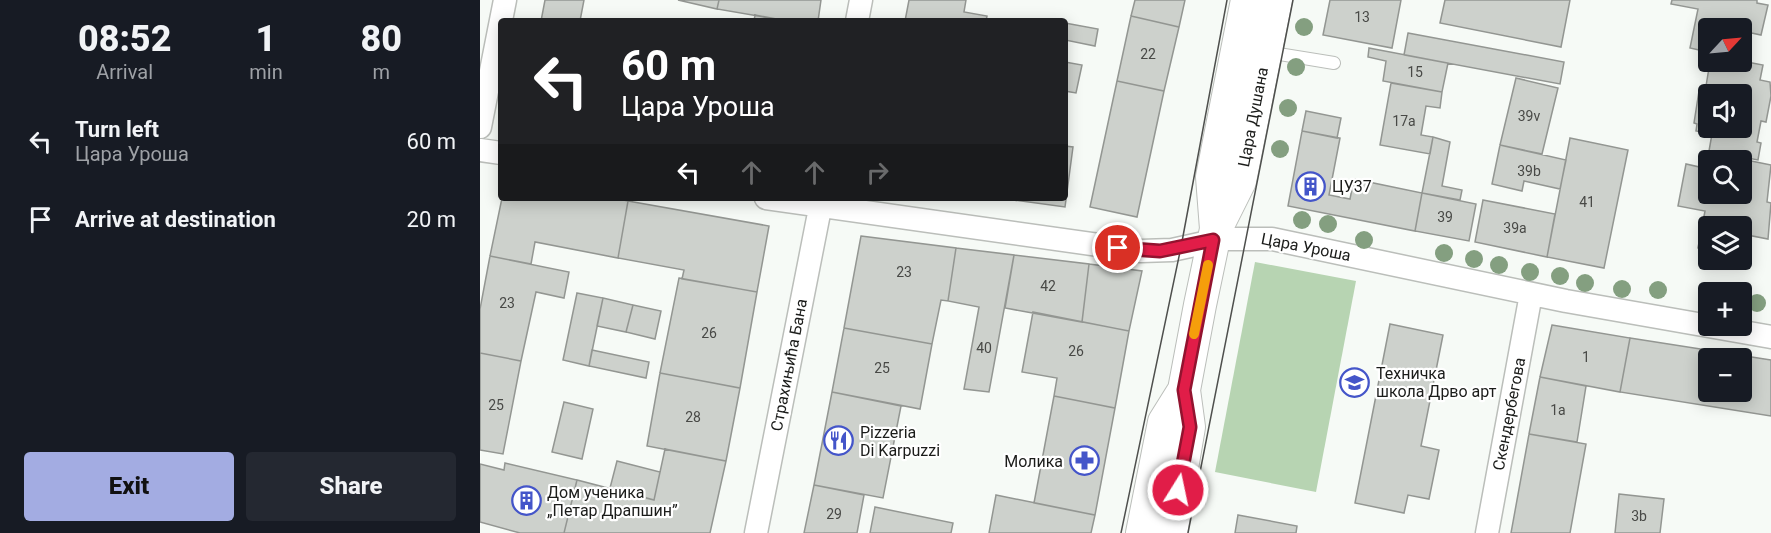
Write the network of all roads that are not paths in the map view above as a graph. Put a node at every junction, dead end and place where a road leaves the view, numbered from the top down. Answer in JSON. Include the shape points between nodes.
{"nodes":[{"id":1,"x":505,"y":0,"type":"edge"},
{"id":2,"x":861,"y":0,"type":"edge"},
{"id":3,"x":1247,"y":0,"type":"edge"},
{"id":4,"x":1276,"y":0,"type":"edge"},
{"id":5,"x":501,"y":18,"type":"edge"},
{"id":6,"x":858,"y":18,"type":"edge"},
{"id":7,"x":498,"y":36,"type":"edge"},
{"id":8,"x":1266,"y":52,"type":"junction"},
{"id":9,"x":1334,"y":63,"type":"dead end"},
{"id":10,"x":480,"y":127,"type":"edge"},
{"id":11,"x":480,"y":150,"type":"edge"},
{"id":12,"x":498,"y":153,"type":"edge"},
{"id":13,"x":799,"y":201,"type":"edge"},
{"id":14,"x":821,"y":203,"type":"edge"},
{"id":15,"x":1214,"y":235,"type":"junction"},
{"id":16,"x":1531,"y":294,"type":"junction"},
{"id":17,"x":1771,"y":337,"type":"edge"},
{"id":18,"x":1184,"y":390,"type":"junction"},
{"id":19,"x":756,"y":533,"type":"edge"},
{"id":20,"x":1142,"y":533,"type":"edge"},
{"id":21,"x":1171,"y":533,"type":"edge"},
{"id":22,"x":1487,"y":533,"type":"edge"}],
"edges":[{"from":1,"to":5,"type":"street"},
{"from":2,"to":6,"type":"street"},
{"from":3,"to":15,"type":"main road","name":"Цара Душана","via":[[1212,177]]},
{"from":4,"to":8,"type":"main road","name":"Цара Душана"},
{"from":7,"to":10,"type":"street"},
{"from":8,"to":9,"type":"lane"},
{"from":8,"to":15,"type":"main road","name":"Цара Душана","via":[[1240,181]]},
{"from":11,"to":12,"type":"street"},
{"from":13,"to":14,"type":"street","name":"Цара Уроша"},
{"from":14,"to":15,"type":"street","name":"Цара Уроша","via":[[1141,251],[1166,250]]},
{"from":14,"to":19,"type":"street","name":"Страхињића Бана"},
{"from":15,"to":16,"type":"street","name":"Цара Уроша","via":[[1272,239]]},
{"from":15,"to":18,"type":"main road","name":"Цара Душана"},
{"from":16,"to":17,"type":"street","name":"Цара Уроша"},
{"from":16,"to":22,"type":"street","name":"Скендербегова"},
{"from":18,"to":20,"type":"main road","name":"Цара Душана","via":[[1164,422]]},
{"from":18,"to":21,"type":"main road","name":"Цара Душана","via":[[1190,427]]}]}
